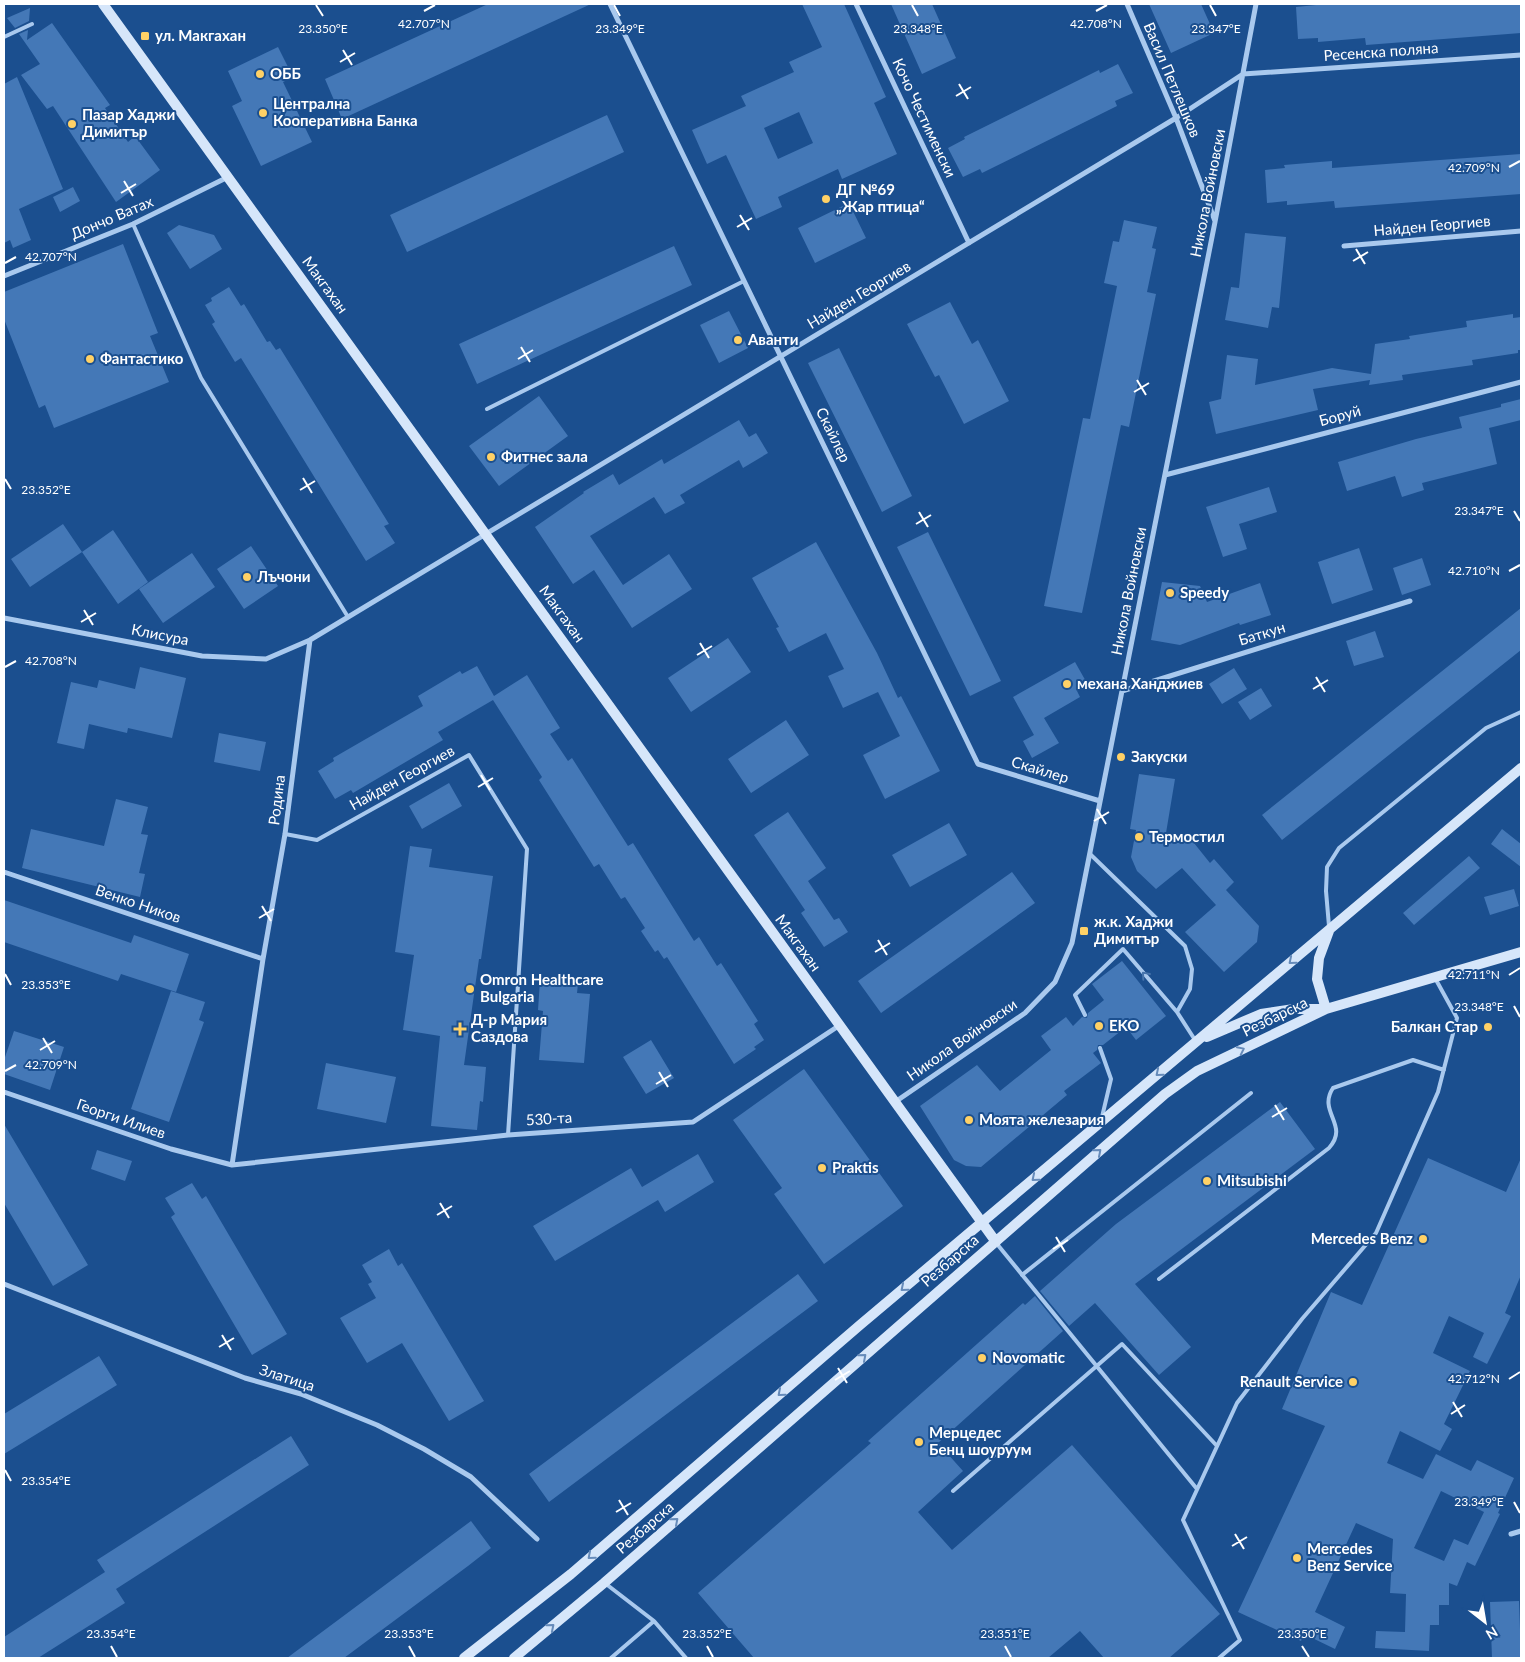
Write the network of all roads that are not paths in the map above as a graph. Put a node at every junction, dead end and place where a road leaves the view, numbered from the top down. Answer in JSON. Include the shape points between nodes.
{"nodes":[{"id":1,"x":104,"y":4,"type":"edge"},
{"id":2,"x":610,"y":4,"type":"edge"},
{"id":3,"x":856,"y":4,"type":"edge"},
{"id":4,"x":1126,"y":4,"type":"edge"},
{"id":5,"x":1256,"y":4,"type":"edge"},
{"id":6,"x":32,"y":24,"type":"dead end"},
{"id":7,"x":4,"y":37,"type":"edge"},
{"id":8,"x":1521,"y":54,"type":"edge"},
{"id":9,"x":1243,"y":74,"type":"junction"},
{"id":10,"x":1176,"y":118,"type":"junction"},
{"id":11,"x":228,"y":176,"type":"junction"},
{"id":12,"x":1216,"y":222,"type":"junction"},
{"id":13,"x":133,"y":224,"type":"junction"},
{"id":14,"x":1521,"y":231,"type":"edge"},
{"id":15,"x":969,"y":243,"type":"junction"},
{"id":16,"x":1344,"y":246,"type":"dead end"},
{"id":17,"x":4,"y":276,"type":"edge"},
{"id":18,"x":744,"y":281,"type":"junction"},
{"id":19,"x":781,"y":356,"type":"junction"},
{"id":20,"x":1521,"y":382,"type":"edge"},
{"id":21,"x":487,"y":409,"type":"dead end"},
{"id":22,"x":1165,"y":475,"type":"junction"},
{"id":23,"x":486,"y":534,"type":"junction"},
{"id":24,"x":1410,"y":601,"type":"dead end"},
{"id":25,"x":348,"y":617,"type":"junction"},
{"id":26,"x":4,"y":618,"type":"edge"},
{"id":27,"x":310,"y":640,"type":"junction"},
{"id":28,"x":1122,"y":691,"type":"junction"},
{"id":29,"x":1521,"y":712,"type":"edge"},
{"id":30,"x":1521,"y":768,"type":"edge"},
{"id":31,"x":1100,"y":801,"type":"junction"},
{"id":32,"x":285,"y":834,"type":"junction"},
{"id":33,"x":1089,"y":854,"type":"junction"},
{"id":34,"x":4,"y":872,"type":"edge"},
{"id":35,"x":1330,"y":929,"type":"junction"},
{"id":36,"x":1521,"y":952,"type":"edge"},
{"id":37,"x":263,"y":959,"type":"junction"},
{"id":38,"x":1434,"y":978,"type":"junction"},
{"id":39,"x":1326,"y":1009,"type":"junction"},
{"id":40,"x":1177,"y":1012,"type":"junction"},
{"id":41,"x":1085,"y":1015,"type":"dead end"},
{"id":42,"x":840,"y":1025,"type":"junction"},
{"id":43,"x":1196,"y":1042,"type":"junction"},
{"id":44,"x":1100,"y":1048,"type":"dead end"},
{"id":45,"x":1444,"y":1070,"type":"junction"},
{"id":46,"x":4,"y":1092,"type":"edge"},
{"id":47,"x":1251,"y":1094,"type":"dead end"},
{"id":48,"x":895,"y":1102,"type":"junction"},
{"id":49,"x":1101,"y":1122,"type":"junction"},
{"id":50,"x":508,"y":1134,"type":"junction"},
{"id":51,"x":232,"y":1165,"type":"junction"},
{"id":52,"x":982,"y":1223,"type":"junction"},
{"id":53,"x":996,"y":1242,"type":"junction"},
{"id":54,"x":1022,"y":1275,"type":"junction"},
{"id":55,"x":1158,"y":1278,"type":"dead end"},
{"id":56,"x":4,"y":1284,"type":"edge"},
{"id":57,"x":1096,"y":1366,"type":"junction"},
{"id":58,"x":1218,"y":1446,"type":"junction"},
{"id":59,"x":1197,"y":1489,"type":"junction"},
{"id":60,"x":953,"y":1491,"type":"dead end"},
{"id":61,"x":1521,"y":1531,"type":"edge"},
{"id":62,"x":1511,"y":1534,"type":"dead end"},
{"id":63,"x":537,"y":1539,"type":"dead end"},
{"id":64,"x":604,"y":1583,"type":"junction"},
{"id":65,"x":654,"y":1621,"type":"junction"},
{"id":66,"x":464,"y":1658,"type":"edge"},
{"id":67,"x":514,"y":1658,"type":"edge"},
{"id":68,"x":611,"y":1658,"type":"edge"},
{"id":69,"x":686,"y":1658,"type":"edge"},
{"id":70,"x":1219,"y":1658,"type":"edge"}],
"edges":[{"from":1,"to":11,"type":"street","name":"Макгахан"},
{"from":2,"to":18,"type":"street","name":"Скайлер"},
{"from":3,"to":15,"type":"street","name":"Кочо Честименски"},
{"from":4,"to":10,"type":"street","name":"Васил Петлешков"},
{"from":5,"to":9,"type":"street","name":"Никола Войновски"},
{"from":6,"to":7,"type":"lane"},
{"from":8,"to":9,"type":"street","name":"Ресенска поляна"},
{"from":9,"to":10,"type":"street","name":"Найден Георгиев"},
{"from":9,"to":12,"type":"street","name":"Никола Войновски"},
{"from":10,"to":12,"type":"street","name":"Васил Петлешков"},
{"from":10,"to":15,"type":"street","name":"Найден Георгиев"},
{"from":11,"to":13,"type":"street","name":"Дончо Ватах"},
{"from":11,"to":23,"type":"street","name":"Макгахан"},
{"from":12,"to":22,"type":"street","name":"Никола Войновски"},
{"from":13,"to":17,"type":"street","name":"Дончо Ватах"},
{"from":13,"to":25,"type":"lane","via":[[201,378]]},
{"from":14,"to":16,"type":"street","name":"Найден Георгиев"},
{"from":15,"to":19,"type":"street","name":"Найден Георгиев"},
{"from":18,"to":19,"type":"street","name":"Скайлер"},
{"from":18,"to":21,"type":"lane"},
{"from":19,"to":23,"type":"street","name":"Найден Георгиев"},
{"from":19,"to":31,"type":"street","name":"Скайлер","via":[[978,764]]},
{"from":20,"to":22,"type":"street","name":"Боруй"},
{"from":22,"to":28,"type":"street","name":"Никола Войновски"},
{"from":23,"to":25,"type":"street"},
{"from":23,"to":42,"type":"street","name":"Макгахан"},
{"from":24,"to":28,"type":"street","name":"Баткун"},
{"from":25,"to":27,"type":"street"},
{"from":26,"to":27,"type":"street","name":"Клисура","via":[[202,656],[266,659]]},
{"from":27,"to":32,"type":"street","name":"Родина"},
{"from":28,"to":31,"type":"street","name":"Никола Войновски"},
{"from":29,"to":35,"type":"lane","via":[[1486,728],[1340,848],[1327,867]]},
{"from":30,"to":35,"type":"street","name":"Резбарска"},
{"from":31,"to":33,"type":"street","name":"Никола Войновски"},
{"from":32,"to":37,"type":"street","name":"Родина"},
{"from":32,"to":50,"type":"lane","name":"Найден Георгиев","via":[[317,840],[469,755],[527,848]]},
{"from":33,"to":40,"type":"lane","via":[[1185,946],[1192,970],[1190,989]]},
{"from":33,"to":48,"type":"street","name":"Никола Войновски","via":[[1072,943],[1055,982],[1025,1013]]},
{"from":34,"to":37,"type":"street","name":"Венко Ников"},
{"from":35,"to":39,"type":"street","via":[[1319,958],[1317,979]]},
{"from":35,"to":43,"type":"street","name":"Резбарска","one_way":true},
{"from":36,"to":38,"type":"street"},
{"from":37,"to":51,"type":"street","name":"Родина"},
{"from":38,"to":39,"type":"street"},
{"from":38,"to":45,"type":"lane","via":[[1457,1018]]},
{"from":39,"to":43,"type":"street","name":"Резбарска","via":[[1261,1014]]},
{"from":53,"to":39,"type":"street","name":"Резбарска","one_way":true,"via":[[1165,1094],[1197,1071]]},
{"from":40,"to":41,"type":"lane","one_way":true,"via":[[1123,950],[1075,995]]},
{"from":40,"to":43,"type":"lane"},
{"from":42,"to":48,"type":"street","name":"Макгахан"},
{"from":42,"to":50,"type":"street","name":"530-та","via":[[693,1122]]},
{"from":43,"to":49,"type":"street","name":"Резбарска","one_way":true},
{"from":44,"to":49,"type":"lane","via":[[1111,1078]]},
{"from":45,"to":55,"type":"lane","via":[[1413,1060],[1333,1088],[1328,1096],[1328,1106],[1337,1131],[1329,1148]]},
{"from":45,"to":58,"type":"lane","via":[[1438,1092],[1376,1233],[1302,1319],[1237,1403]]},
{"from":46,"to":51,"type":"street","name":"Георги Илиев","via":[[171,1149]]},
{"from":47,"to":54,"type":"lane"},
{"from":48,"to":52,"type":"street","name":"Макгахан"},
{"from":49,"to":52,"type":"street","name":"Резбарска","one_way":true},
{"from":50,"to":51,"type":"street","name":"530-та"},
{"from":52,"to":53,"type":"street","name":"Макгахан"},
{"from":52,"to":66,"type":"street","name":"Резбарска","one_way":true,"via":[[571,1574]]},
{"from":53,"to":54,"type":"lane"},
{"from":64,"to":53,"type":"street","name":"Резбарска","one_way":true},
{"from":54,"to":57,"type":"lane"},
{"from":56,"to":63,"type":"street","name":"Златица","via":[[377,1425],[471,1477]]},
{"from":57,"to":58,"type":"lane","via":[[1122,1344]]},
{"from":57,"to":59,"type":"lane"},
{"from":57,"to":60,"type":"lane"},
{"from":58,"to":59,"type":"lane"},
{"from":59,"to":70,"type":"lane","via":[[1182,1520],[1240,1640]]},
{"from":61,"to":62,"type":"street"},
{"from":64,"to":65,"type":"lane"},
{"from":67,"to":64,"type":"street","name":"Резбарска","one_way":true},
{"from":65,"to":68,"type":"lane"},
{"from":65,"to":69,"type":"lane"}]}
